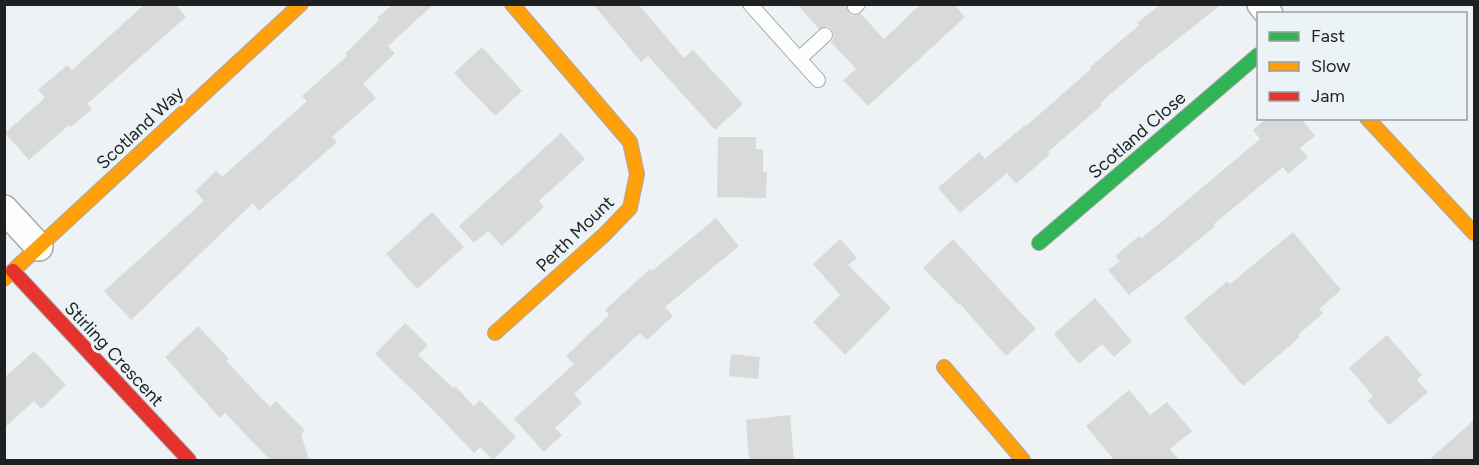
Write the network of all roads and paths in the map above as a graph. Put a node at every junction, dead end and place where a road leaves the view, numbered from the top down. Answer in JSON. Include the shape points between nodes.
{"nodes":[{"id":1,"x":300,"y":4,"type":"edge"},
{"id":2,"x":512,"y":4,"type":"edge"},
{"id":3,"x":750,"y":4,"type":"edge"},
{"id":4,"x":825,"y":35,"type":"dead end"},
{"id":5,"x":1257,"y":56,"type":"edge"},
{"id":6,"x":799,"y":59,"type":"junction"},
{"id":7,"x":818,"y":80,"type":"dead end"},
{"id":8,"x":1369,"y":120,"type":"edge"},
{"id":9,"x":4,"y":210,"type":"edge"},
{"id":10,"x":1474,"y":233,"type":"edge"},
{"id":11,"x":1039,"y":243,"type":"dead end"},
{"id":12,"x":39,"y":247,"type":"junction"},
{"id":13,"x":9,"y":275,"type":"edge"},
{"id":14,"x":495,"y":333,"type":"dead end"},
{"id":15,"x":944,"y":367,"type":"dead end"},
{"id":16,"x":189,"y":460,"type":"edge"},
{"id":17,"x":1023,"y":460,"type":"edge"}],
"edges":[{"from":1,"to":12,"type":"street","name":"Scotland Way"},
{"from":2,"to":14,"type":"street","name":"Perth Mount","via":[[630,142],[637,174],[630,208]]},
{"from":3,"to":6,"type":"lane"},
{"from":4,"to":6,"type":"lane"},
{"from":5,"to":11,"type":"street","name":"Scotland Close"},
{"from":6,"to":7,"type":"lane"},
{"from":8,"to":10,"type":"street"},
{"from":9,"to":12,"type":"street"},
{"from":12,"to":13,"type":"street","name":"Scotland Way"},
{"from":13,"to":16,"type":"street","name":"Stirling Crescent"},
{"from":15,"to":17,"type":"street"}]}
